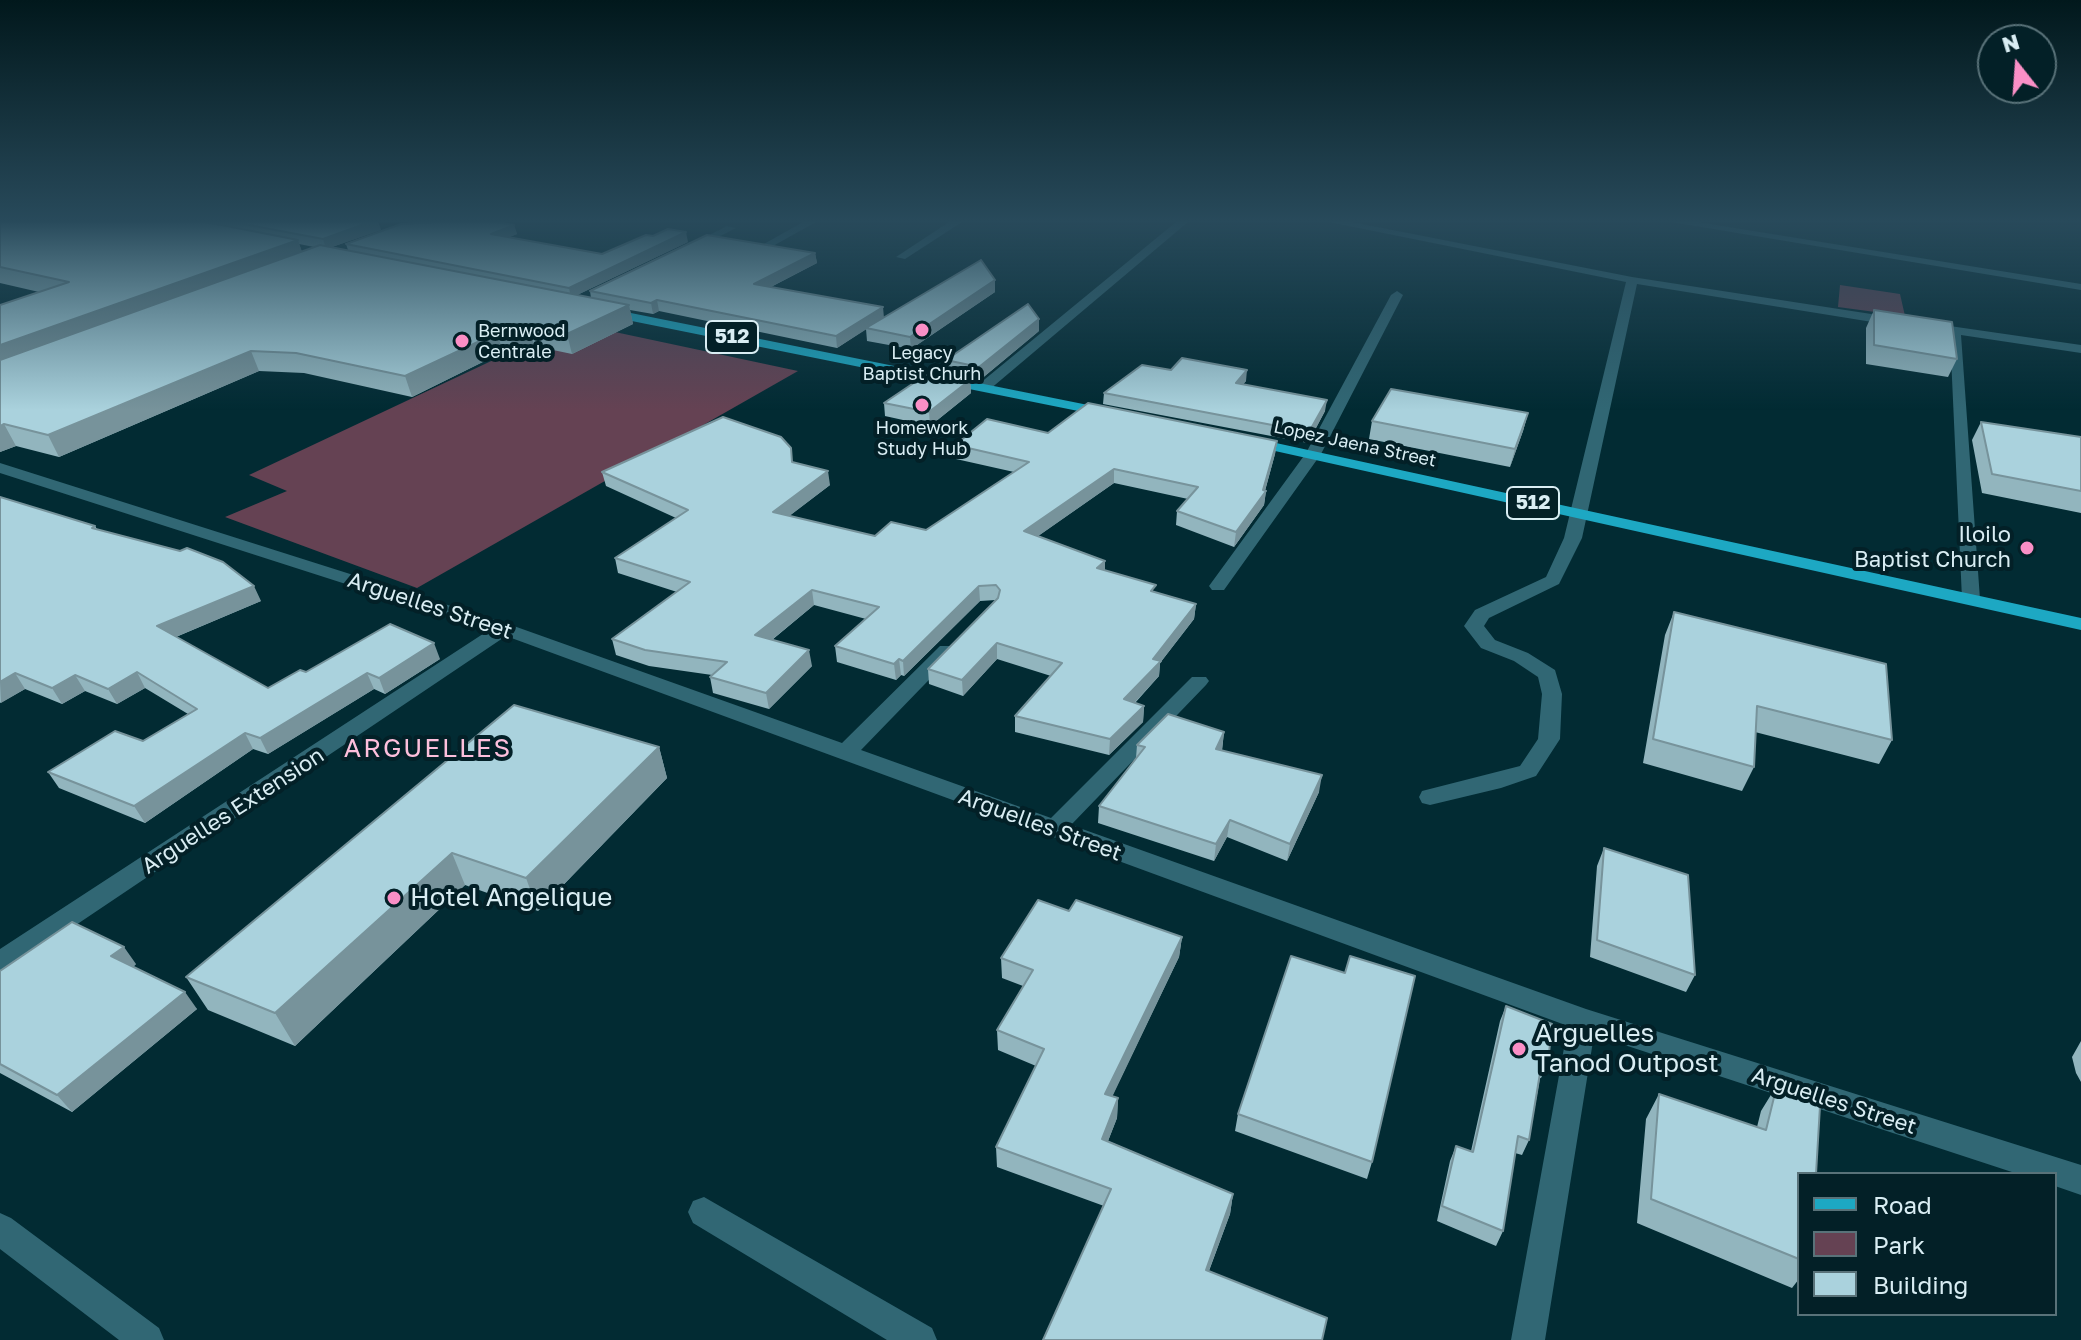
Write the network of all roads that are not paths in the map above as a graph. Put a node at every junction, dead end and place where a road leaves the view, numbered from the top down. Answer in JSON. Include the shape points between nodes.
{"nodes":[{"id":1,"x":1108,"y":285,"type":"edge"},
{"id":2,"x":1631,"y":285,"type":"edge"},
{"id":3,"x":1661,"y":285,"type":"edge"},
{"id":4,"x":1397,"y":295,"type":"dead end"},
{"id":5,"x":585,"y":308,"type":"edge"},
{"id":6,"x":1955,"y":331,"type":"junction"},
{"id":7,"x":2081,"y":349,"type":"edge"},
{"id":8,"x":984,"y":387,"type":"junction"},
{"id":9,"x":1125,"y":416,"type":"edge"},
{"id":10,"x":1234,"y":439,"type":"edge"},
{"id":11,"x":1313,"y":454,"type":"junction"},
{"id":12,"x":5,"y":473,"type":"edge"},
{"id":13,"x":1579,"y":513,"type":"junction"},
{"id":14,"x":1218,"y":586,"type":"dead end"},
{"id":15,"x":1971,"y":599,"type":"junction"},
{"id":16,"x":2081,"y":624,"type":"edge"},
{"id":17,"x":504,"y":629,"type":"junction"},
{"id":18,"x":967,"y":630,"type":"edge"},
{"id":19,"x":1199,"y":681,"type":"dead end"},
{"id":20,"x":844,"y":754,"type":"junction"},
{"id":21,"x":1430,"y":797,"type":"dead end"},
{"id":22,"x":1054,"y":829,"type":"junction"},
{"id":23,"x":0,"y":963,"type":"edge"},
{"id":24,"x":1583,"y":1020,"type":"junction"},
{"id":25,"x":2056,"y":1172,"type":"edge"},
{"id":26,"x":2057,"y":1172,"type":"edge"},
{"id":27,"x":2081,"y":1180,"type":"edge"},
{"id":28,"x":704,"y":1212,"type":"dead end"},
{"id":29,"x":0,"y":1229,"type":"edge"},
{"id":30,"x":147,"y":1340,"type":"edge"},
{"id":31,"x":920,"y":1340,"type":"edge"},
{"id":32,"x":1528,"y":1340,"type":"edge"}],
"edges":[{"from":1,"to":8,"type":"street"},
{"from":2,"to":13,"type":"street"},
{"from":3,"to":6,"type":"street"},
{"from":4,"to":11,"type":"street"},
{"from":5,"to":8,"type":"main road","number":"512"},
{"from":6,"to":7,"type":"street"},
{"from":6,"to":15,"type":"street"},
{"from":8,"to":9,"type":"main road","number":"512"},
{"from":10,"to":11,"type":"main road","name":"Lopez Jaena Street","number":"512"},
{"from":11,"to":13,"type":"main road","name":"Lopez Jaena Street","number":"512"},
{"from":11,"to":14,"type":"street"},
{"from":12,"to":17,"type":"street","name":"Arguelles Street"},
{"from":13,"to":15,"type":"main road","name":"Lopez Jaena Street","number":"512"},
{"from":13,"to":21,"type":"street","via":[[1553,580],[1482,614],[1474,626],[1488,644],[1548,674],[1549,739],[1528,771]]},
{"from":15,"to":16,"type":"main road","name":"Lopez Jaena Street","number":"512"},
{"from":17,"to":20,"type":"street","name":"Arguelles Street"},
{"from":17,"to":23,"type":"street","name":"Arguelles Extension"},
{"from":18,"to":20,"type":"street"},
{"from":19,"to":22,"type":"street"},
{"from":20,"to":22,"type":"street","name":"Arguelles Street"},
{"from":22,"to":24,"type":"street","name":"Arguelles Street"},
{"from":24,"to":25,"type":"street","name":"Arguelles Street"},
{"from":24,"to":32,"type":"street"},
{"from":26,"to":27,"type":"street","name":"Arguelles Street"},
{"from":28,"to":31,"type":"street"},
{"from":29,"to":30,"type":"street"}]}
